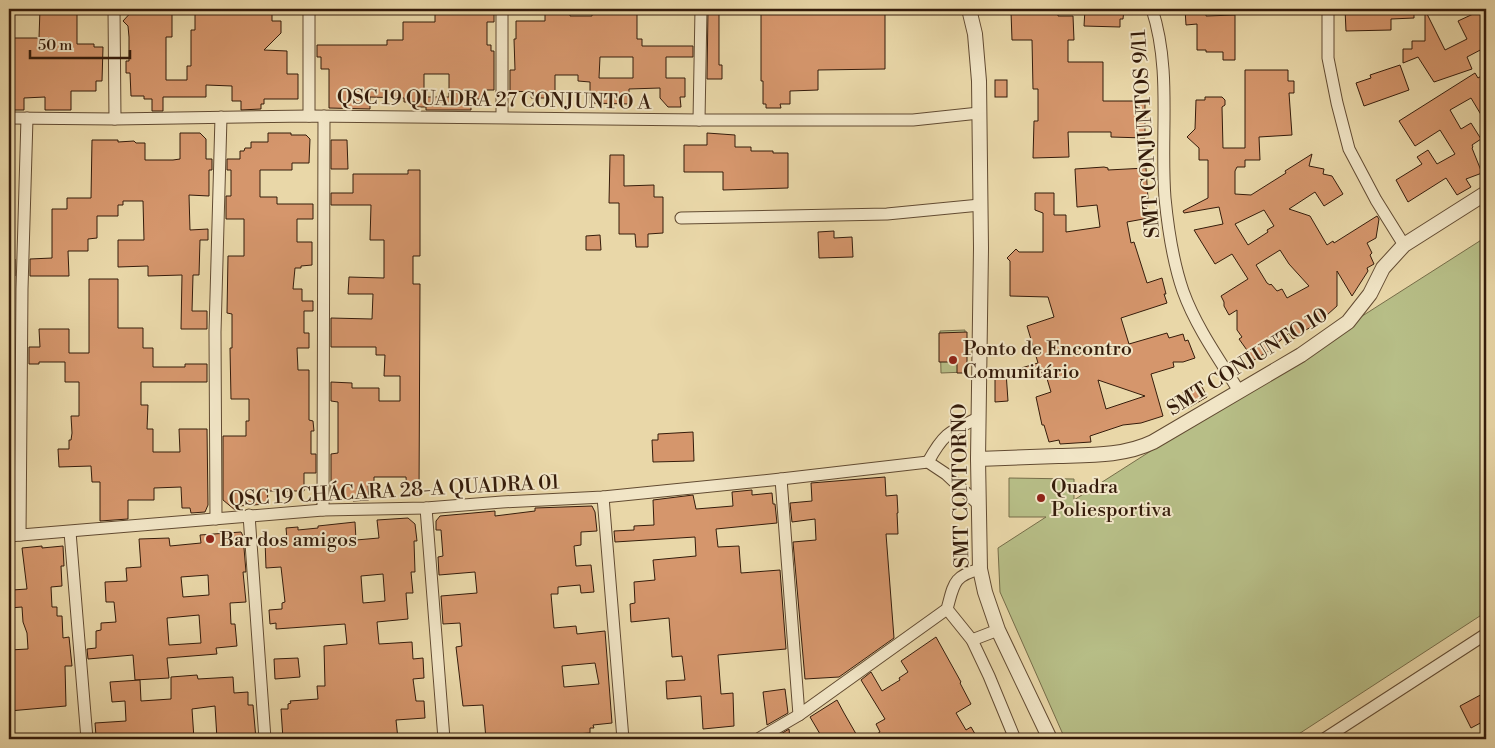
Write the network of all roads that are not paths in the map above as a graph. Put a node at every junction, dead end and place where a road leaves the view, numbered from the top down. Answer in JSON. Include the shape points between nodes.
{"nodes":[{"id":1,"x":114,"y":9,"type":"edge"},
{"id":2,"x":309,"y":9,"type":"edge"},
{"id":3,"x":502,"y":9,"type":"edge"},
{"id":4,"x":700,"y":9,"type":"edge"},
{"id":5,"x":969,"y":9,"type":"edge"},
{"id":6,"x":1152,"y":9,"type":"edge"},
{"id":7,"x":1328,"y":9,"type":"edge"},
{"id":8,"x":979,"y":113,"type":"junction"},
{"id":9,"x":221,"y":116,"type":"junction"},
{"id":10,"x":309,"y":116,"type":"junction"},
{"id":11,"x":324,"y":116,"type":"junction"},
{"id":12,"x":502,"y":117,"type":"junction"},
{"id":13,"x":9,"y":118,"type":"edge"},
{"id":14,"x":27,"y":118,"type":"junction"},
{"id":15,"x":115,"y":119,"type":"junction"},
{"id":16,"x":699,"y":120,"type":"junction"},
{"id":17,"x":1486,"y":193,"type":"edge"},
{"id":18,"x":980,"y":205,"type":"junction"},
{"id":19,"x":681,"y":218,"type":"dead end"},
{"id":20,"x":1404,"y":245,"type":"junction"},
{"id":21,"x":1239,"y":391,"type":"junction"},
{"id":22,"x":978,"y":418,"type":"junction"},
{"id":23,"x":978,"y":459,"type":"junction"},
{"id":24,"x":928,"y":462,"type":"junction"},
{"id":25,"x":781,"y":479,"type":"junction"},
{"id":26,"x":603,"y":497,"type":"junction"},
{"id":27,"x":979,"y":505,"type":"junction"},
{"id":28,"x":426,"y":508,"type":"junction"},
{"id":29,"x":323,"y":510,"type":"junction"},
{"id":30,"x":249,"y":515,"type":"junction"},
{"id":31,"x":216,"y":519,"type":"junction"},
{"id":32,"x":70,"y":532,"type":"junction"},
{"id":33,"x":14,"y":536,"type":"edge"},
{"id":34,"x":980,"y":570,"type":"junction"},
{"id":35,"x":947,"y":609,"type":"junction"},
{"id":36,"x":998,"y":630,"type":"junction"},
{"id":37,"x":1486,"y":634,"type":"edge"},
{"id":38,"x":972,"y":640,"type":"junction"},
{"id":39,"x":799,"y":715,"type":"junction"},
{"id":40,"x":87,"y":739,"type":"edge"},
{"id":41,"x":265,"y":739,"type":"edge"},
{"id":42,"x":444,"y":739,"type":"edge"},
{"id":43,"x":623,"y":739,"type":"edge"},
{"id":44,"x":758,"y":739,"type":"edge"},
{"id":45,"x":1015,"y":739,"type":"edge"},
{"id":46,"x":1050,"y":739,"type":"edge"},
{"id":47,"x":1324,"y":739,"type":"edge"}],
"edges":[{"from":1,"to":15,"type":"street"},
{"from":2,"to":10,"type":"street"},
{"from":3,"to":12,"type":"street"},
{"from":4,"to":16,"type":"street"},
{"from":5,"to":8,"type":"street","name":"SMT CONTORNO","via":[[978,53]]},
{"from":6,"to":21,"type":"street","name":"SMT CONJUNTOS 9/11","via":[[1162,53],[1165,197],[1175,266],[1200,328]]},
{"from":7,"to":20,"type":"street","via":[[1328,58],[1349,149]]},
{"from":8,"to":16,"type":"street","name":"QSC 19 QUADRA 27 CONJUNTO A","via":[[913,120]]},
{"from":8,"to":18,"type":"street","name":"SMT CONTORNO"},
{"from":9,"to":10,"type":"street","name":"QSC 19 QUADRA 27 CONJUNTO A"},
{"from":9,"to":15,"type":"street","name":"QSC 19 QUADRA 27 CONJUNTO A"},
{"from":9,"to":31,"type":"street","via":[[215,332]]},
{"from":10,"to":11,"type":"street","name":"QSC 19 QUADRA 27 CONJUNTO A"},
{"from":11,"to":12,"type":"street","name":"QSC 19 QUADRA 27 CONJUNTO A"},
{"from":11,"to":29,"type":"street"},
{"from":12,"to":16,"type":"street","name":"QSC 19 QUADRA 27 CONJUNTO A"},
{"from":13,"to":14,"type":"street","name":"QSC 19 QUADRA 27 CONJUNTO A"},
{"from":14,"to":15,"type":"street","name":"QSC 19 QUADRA 27 CONJUNTO A"},
{"from":14,"to":33,"type":"street"},
{"from":17,"to":20,"type":"street","name":"SMT CONJUNTO 10"},
{"from":18,"to":19,"type":"street","via":[[887,214]]},
{"from":18,"to":22,"type":"street","name":"SMT CONTORNO"},
{"from":20,"to":21,"type":"street","name":"SMT CONJUNTO 10","via":[[1383,268],[1370,294],[1348,322],[1301,355]]},
{"from":21,"to":23,"type":"street","name":"SMT CONJUNTO 10","via":[[1142,448],[1078,455]]},
{"from":22,"to":23,"type":"street","name":"SMT CONTORNO"},
{"from":22,"to":24,"type":"street","via":[[944,437]]},
{"from":23,"to":27,"type":"street","name":"SMT CONTORNO"},
{"from":24,"to":25,"type":"street","name":"QSC 19 CHÁCARA 28-A QUADRA 01"},
{"from":24,"to":27,"type":"street"},
{"from":25,"to":26,"type":"street","name":"QSC 19 CHÁCARA 28-A QUADRA 01"},
{"from":25,"to":39,"type":"street"},
{"from":26,"to":28,"type":"street","name":"QSC 19 CHÁCARA 28-A QUADRA 01"},
{"from":26,"to":43,"type":"street"},
{"from":27,"to":34,"type":"street","name":"SMT CONTORNO"},
{"from":28,"to":29,"type":"street","name":"QSC 19 CHÁCARA 28-A QUADRA 01"},
{"from":28,"to":42,"type":"street"},
{"from":29,"to":30,"type":"street","name":"QSC 19 CHÁCARA 28-A QUADRA 01"},
{"from":30,"to":31,"type":"street","name":"QSC 19 CHÁCARA 28-A QUADRA 01"},
{"from":30,"to":41,"type":"street"},
{"from":31,"to":32,"type":"street","name":"QSC 19 CHÁCARA 28-A QUADRA 01"},
{"from":32,"to":33,"type":"street","name":"QSC 19 CHÁCARA 28-A QUADRA 01"},
{"from":32,"to":40,"type":"street"},
{"from":34,"to":35,"type":"street","via":[[965,573],[954,583]]},
{"from":34,"to":36,"type":"street","name":"SMT CONTORNO"},
{"from":35,"to":38,"type":"street"},
{"from":35,"to":39,"type":"street"},
{"from":36,"to":38,"type":"street"},
{"from":36,"to":46,"type":"street","name":"SMT CONTORNO"},
{"from":37,"to":47,"type":"street"},
{"from":38,"to":45,"type":"street"},
{"from":39,"to":44,"type":"street"}]}
